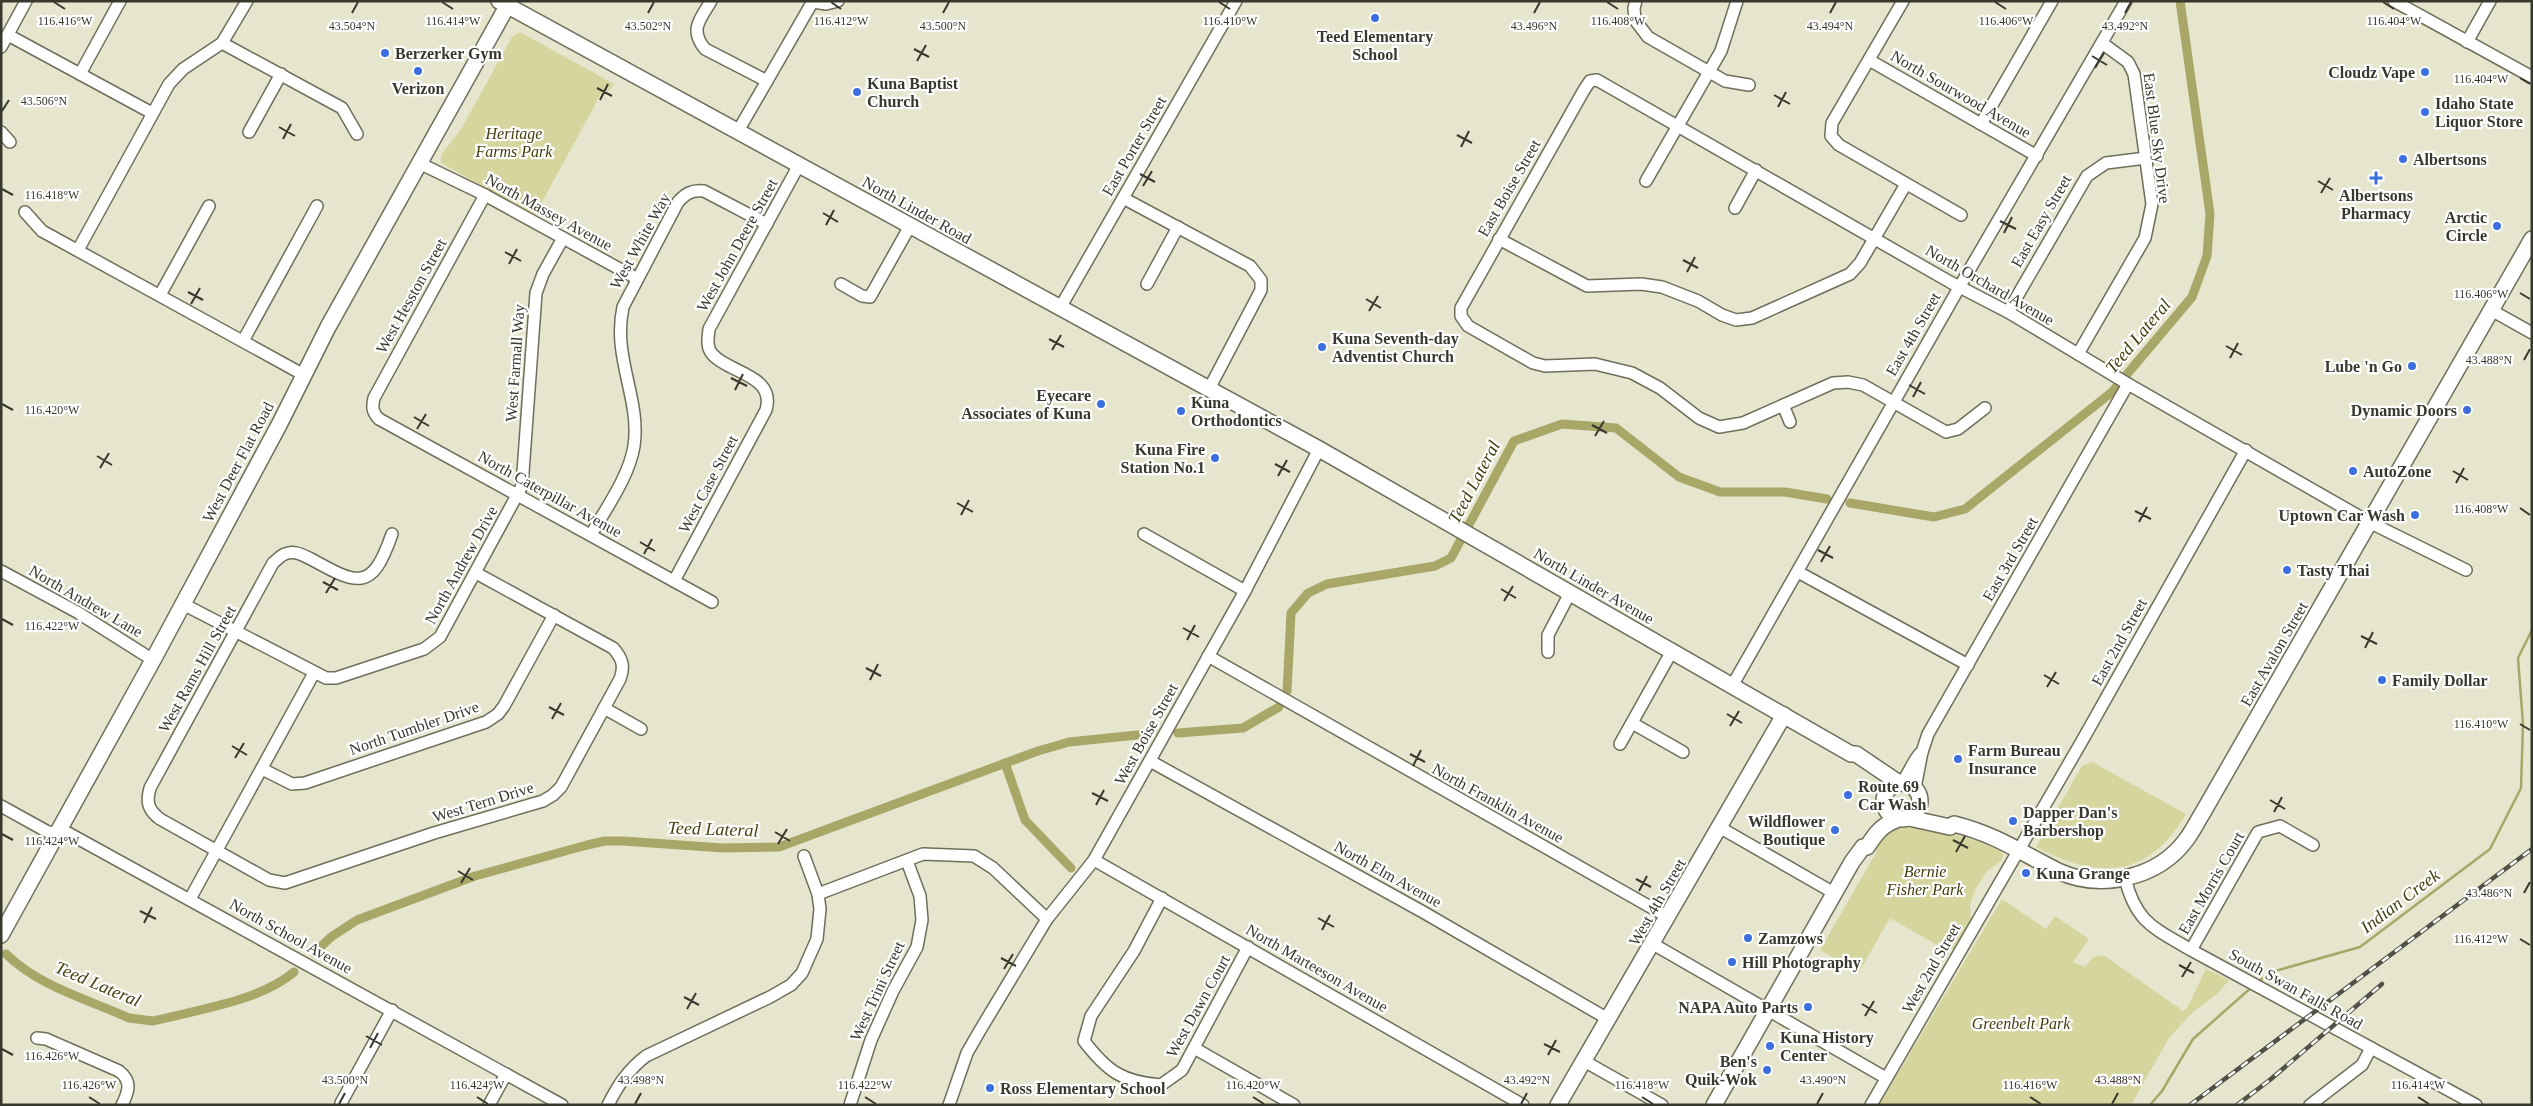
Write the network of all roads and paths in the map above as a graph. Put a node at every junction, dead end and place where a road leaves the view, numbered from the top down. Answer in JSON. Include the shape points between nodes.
{"nodes":[{"id":1,"x":26,"y":1,"type":"edge"},
{"id":2,"x":120,"y":1,"type":"edge"},
{"id":3,"x":248,"y":1,"type":"edge"},
{"id":4,"x":711,"y":1,"type":"edge"},
{"id":5,"x":838,"y":1,"type":"edge"},
{"id":6,"x":1236,"y":1,"type":"edge"},
{"id":7,"x":1636,"y":1,"type":"edge"},
{"id":8,"x":1738,"y":1,"type":"edge"},
{"id":9,"x":1903,"y":1,"type":"edge"},
{"id":10,"x":2052,"y":1,"type":"edge"},
{"id":11,"x":2126,"y":1,"type":"edge"},
{"id":12,"x":2394,"y":1,"type":"edge"},
{"id":13,"x":2490,"y":1,"type":"edge"},
{"id":14,"x":813,"y":2,"type":"edge"},
{"id":15,"x":505,"y":3,"type":"edge"},
{"id":16,"x":8,"y":35,"type":"junction"},
{"id":17,"x":2467,"y":42,"type":"junction"},
{"id":18,"x":222,"y":43,"type":"junction"},
{"id":19,"x":2102,"y":43,"type":"junction"},
{"id":20,"x":1,"y":46,"type":"edge"},
{"id":21,"x":1869,"y":60,"type":"junction"},
{"id":22,"x":1708,"y":72,"type":"junction"},
{"id":23,"x":80,"y":74,"type":"junction"},
{"id":24,"x":281,"y":74,"type":"junction"},
{"id":25,"x":2532,"y":77,"type":"edge"},
{"id":26,"x":1594,"y":80,"type":"joint"},
{"id":27,"x":767,"y":81,"type":"junction"},
{"id":28,"x":1749,"y":85,"type":"dead end"},
{"id":29,"x":152,"y":114,"type":"junction"},
{"id":30,"x":1981,"y":124,"type":"junction"},
{"id":31,"x":1677,"y":125,"type":"junction"},
{"id":32,"x":1,"y":132,"type":"edge"},
{"id":33,"x":249,"y":132,"type":"dead end"},
{"id":34,"x":738,"y":132,"type":"junction"},
{"id":35,"x":357,"y":134,"type":"dead end"},
{"id":36,"x":10,"y":142,"type":"dead end"},
{"id":37,"x":2036,"y":156,"type":"junction"},
{"id":38,"x":2146,"y":158,"type":"junction"},
{"id":39,"x":419,"y":163,"type":"junction"},
{"id":40,"x":799,"y":165,"type":"junction"},
{"id":41,"x":1756,"y":170,"type":"junction"},
{"id":42,"x":1646,"y":181,"type":"dead end"},
{"id":43,"x":1906,"y":184,"type":"junction"},
{"id":44,"x":485,"y":195,"type":"junction"},
{"id":45,"x":1123,"y":198,"type":"junction"},
{"id":46,"x":209,"y":206,"type":"dead end"},
{"id":47,"x":317,"y":206,"type":"dead end"},
{"id":48,"x":1735,"y":208,"type":"dead end"},
{"id":49,"x":26,"y":212,"type":"dead end"},
{"id":50,"x":1961,"y":216,"type":"dead end"},
{"id":51,"x":767,"y":224,"type":"junction"},
{"id":52,"x":910,"y":226,"type":"junction"},
{"id":53,"x":1178,"y":227,"type":"junction"},
{"id":54,"x":1875,"y":237,"type":"junction"},
{"id":55,"x":563,"y":238,"type":"junction"},
{"id":56,"x":1499,"y":239,"type":"junction"},
{"id":57,"x":2532,"y":240,"type":"edge"},
{"id":58,"x":78,"y":250,"type":"junction"},
{"id":59,"x":636,"y":278,"type":"junction"},
{"id":60,"x":841,"y":284,"type":"dead end"},
{"id":61,"x":1147,"y":284,"type":"dead end"},
{"id":62,"x":1960,"y":286,"type":"junction"},
{"id":63,"x":160,"y":295,"type":"junction"},
{"id":64,"x":1060,"y":308,"type":"junction"},
{"id":65,"x":2491,"y":310,"type":"junction"},
{"id":66,"x":2008,"y":312,"type":"junction"},
{"id":67,"x":2532,"y":333,"type":"edge"},
{"id":68,"x":243,"y":341,"type":"junction"},
{"id":69,"x":2078,"y":354,"type":"junction"},
{"id":70,"x":304,"y":375,"type":"junction"},
{"id":71,"x":2124,"y":382,"type":"junction"},
{"id":72,"x":1209,"y":389,"type":"junction"},
{"id":73,"x":768,"y":403,"type":"joint"},
{"id":74,"x":1892,"y":403,"type":"junction"},
{"id":75,"x":1783,"y":406,"type":"junction"},
{"id":76,"x":1985,"y":408,"type":"dead end"},
{"id":77,"x":374,"y":414,"type":"joint"},
{"id":78,"x":1790,"y":422,"type":"dead end"},
{"id":79,"x":1319,"y":449,"type":"junction"},
{"id":80,"x":2246,"y":450,"type":"junction"},
{"id":81,"x":518,"y":495,"type":"junction"},
{"id":82,"x":2370,"y":522,"type":"junction"},
{"id":83,"x":392,"y":534,"type":"dead end"},
{"id":84,"x":1144,"y":534,"type":"dead end"},
{"id":85,"x":591,"y":535,"type":"junction"},
{"id":86,"x":1,"y":570,"type":"edge"},
{"id":87,"x":2466,"y":570,"type":"dead end"},
{"id":88,"x":1798,"y":572,"type":"junction"},
{"id":89,"x":476,"y":573,"type":"junction"},
{"id":90,"x":674,"y":581,"type":"junction"},
{"id":91,"x":1245,"y":590,"type":"junction"},
{"id":92,"x":1570,"y":593,"type":"junction"},
{"id":93,"x":712,"y":602,"type":"dead end"},
{"id":94,"x":183,"y":604,"type":"junction"},
{"id":95,"x":554,"y":615,"type":"junction"},
{"id":96,"x":236,"y":631,"type":"junction"},
{"id":97,"x":1672,"y":651,"type":"junction"},
{"id":98,"x":1548,"y":652,"type":"dead end"},
{"id":99,"x":1208,"y":656,"type":"junction"},
{"id":100,"x":153,"y":660,"type":"junction"},
{"id":101,"x":1968,"y":665,"type":"junction"},
{"id":102,"x":314,"y":673,"type":"junction"},
{"id":103,"x":1732,"y":686,"type":"junction"},
{"id":104,"x":604,"y":708,"type":"junction"},
{"id":105,"x":1784,"y":715,"type":"junction"},
{"id":106,"x":1632,"y":723,"type":"junction"},
{"id":107,"x":641,"y":729,"type":"dead end"},
{"id":108,"x":1620,"y":744,"type":"dead end"},
{"id":109,"x":1683,"y":752,"type":"dead end"},
{"id":110,"x":1851,"y":754,"type":"junction"},
{"id":111,"x":1150,"y":761,"type":"junction"},
{"id":112,"x":262,"y":769,"type":"junction"},
{"id":113,"x":1909,"y":788,"type":"junction"},
{"id":114,"x":1884,"y":801,"type":"junction"},
{"id":115,"x":1,"y":806,"type":"edge"},
{"id":116,"x":1904,"y":818,"type":"junction"},
{"id":117,"x":1954,"y":824,"type":"junction"},
{"id":118,"x":1720,"y":828,"type":"junction"},
{"id":119,"x":58,"y":832,"type":"junction"},
{"id":120,"x":2313,"y":845,"type":"dead end"},
{"id":121,"x":1863,"y":847,"type":"junction"},
{"id":122,"x":2020,"y":849,"type":"junction"},
{"id":123,"x":217,"y":851,"type":"junction"},
{"id":124,"x":804,"y":856,"type":"dead end"},
{"id":125,"x":907,"y":860,"type":"junction"},
{"id":126,"x":1094,"y":860,"type":"junction"},
{"id":127,"x":2125,"y":878,"type":"junction"},
{"id":128,"x":1834,"y":893,"type":"junction"},
{"id":129,"x":818,"y":894,"type":"junction"},
{"id":130,"x":1162,"y":898,"type":"junction"},
{"id":131,"x":190,"y":899,"type":"junction"},
{"id":132,"x":1668,"y":917,"type":"junction"},
{"id":133,"x":1047,"y":918,"type":"junction"},
{"id":134,"x":1,"y":935,"type":"edge"},
{"id":135,"x":1653,"y":944,"type":"junction"},
{"id":136,"x":1248,"y":947,"type":"junction"},
{"id":137,"x":2191,"y":950,"type":"junction"},
{"id":138,"x":392,"y":1010,"type":"junction"},
{"id":139,"x":1768,"y":1011,"type":"junction"},
{"id":140,"x":1608,"y":1019,"type":"junction"},
{"id":141,"x":37,"y":1038,"type":"dead end"},
{"id":142,"x":1194,"y":1048,"type":"junction"},
{"id":143,"x":2371,"y":1048,"type":"junction"},
{"id":144,"x":1584,"y":1061,"type":"junction"},
{"id":145,"x":506,"y":1074,"type":"junction"},
{"id":146,"x":1886,"y":1078,"type":"junction"},
{"id":147,"x":341,"y":1103,"type":"dead end"},
{"id":148,"x":122,"y":1105,"type":"edge"},
{"id":149,"x":489,"y":1105,"type":"edge"},
{"id":150,"x":562,"y":1105,"type":"edge"},
{"id":151,"x":608,"y":1105,"type":"edge"},
{"id":152,"x":850,"y":1105,"type":"edge"},
{"id":153,"x":949,"y":1105,"type":"edge"},
{"id":154,"x":1294,"y":1105,"type":"edge"},
{"id":155,"x":1523,"y":1105,"type":"edge"},
{"id":156,"x":1558,"y":1105,"type":"edge"},
{"id":157,"x":1662,"y":1105,"type":"edge"},
{"id":158,"x":1714,"y":1105,"type":"edge"},
{"id":159,"x":1871,"y":1105,"type":"edge"},
{"id":160,"x":2310,"y":1105,"type":"edge"},
{"id":161,"x":2476,"y":1105,"type":"edge"}],
"edges":[{"from":1,"to":16,"type":"street"},
{"from":2,"to":23,"type":"street"},
{"from":3,"to":18,"type":"street"},
{"from":4,"to":27,"type":"street","via":[[696,27],[705,48]]},
{"from":5,"to":14,"type":"street","via":[[826,4]]},
{"from":6,"to":45,"type":"street","name":"East Porter Street"},
{"from":7,"to":22,"type":"street","via":[[1636,20],[1648,37]]},
{"from":8,"to":22,"type":"street","via":[[1727,36]]},
{"from":9,"to":21,"type":"street"},
{"from":10,"to":30,"type":"street"},
{"from":11,"to":19,"type":"street","name":"East 4th Street"},
{"from":12,"to":17,"type":"street"},
{"from":13,"to":17,"type":"street"},
{"from":14,"to":27,"type":"street"},
{"from":15,"to":34,"type":"main road","name":"North Linder Road"},
{"from":15,"to":39,"type":"main road","name":"West Deer Flat Road"},
{"from":16,"to":20,"type":"street"},
{"from":16,"to":23,"type":"street"},
{"from":17,"to":25,"type":"street"},
{"from":18,"to":24,"type":"street"},
{"from":18,"to":29,"type":"street","via":[[176,75]]},
{"from":19,"to":37,"type":"street","name":"East 4th Street"},
{"from":19,"to":38,"type":"street","name":"East Blue Sky Drive","via":[[2128,62],[2134,74]]},
{"from":21,"to":30,"type":"street","name":"North Sourwood Avenue"},
{"from":21,"to":43,"type":"street","via":[[1832,124],[1831,136],[1839,145]]},
{"from":22,"to":28,"type":"street","via":[[1734,84]]},
{"from":22,"to":31,"type":"street"},
{"from":23,"to":29,"type":"street"},
{"from":24,"to":33,"type":"street"},
{"from":24,"to":35,"type":"street","via":[[342,108]]},
{"from":26,"to":31,"type":"street","name":"North Orchard Avenue"},
{"from":26,"to":56,"type":"street","name":"East Boise Street","via":[[1584,90]]},
{"from":27,"to":34,"type":"street"},
{"from":29,"to":58,"type":"street"},
{"from":30,"to":37,"type":"street","name":"North Sourwood Avenue"},
{"from":31,"to":41,"type":"street","name":"North Orchard Avenue"},
{"from":31,"to":42,"type":"street"},
{"from":32,"to":36,"type":"street"},
{"from":34,"to":40,"type":"main road","name":"North Linder Road"},
{"from":37,"to":62,"type":"street","name":"East 4th Street"},
{"from":38,"to":66,"type":"street","name":"East Easy Street","via":[[2106,163],[2087,176]]},
{"from":38,"to":69,"type":"street","name":"East Blue Sky Drive","via":[[2152,204],[2145,238]]},
{"from":39,"to":44,"type":"street","name":"North Massey Avenue"},
{"from":39,"to":70,"type":"main road","name":"West Deer Flat Road"},
{"from":40,"to":51,"type":"street","name":"West John Deere Street"},
{"from":40,"to":52,"type":"main road","name":"North Linder Road"},
{"from":41,"to":48,"type":"street"},
{"from":41,"to":54,"type":"street","name":"North Orchard Avenue"},
{"from":43,"to":50,"type":"street"},
{"from":43,"to":54,"type":"street"},
{"from":44,"to":55,"type":"street","name":"North Massey Avenue"},
{"from":44,"to":77,"type":"street","name":"West Hesston Street","via":[[374,398]]},
{"from":45,"to":53,"type":"street"},
{"from":45,"to":64,"type":"street","name":"East Porter Street"},
{"from":46,"to":63,"type":"street"},
{"from":47,"to":68,"type":"street"},
{"from":49,"to":58,"type":"street","via":[[42,231]]},
{"from":51,"to":59,"type":"street","name":"West White Way","via":[[704,191],[689,192],[678,202]]},
{"from":51,"to":73,"type":"street","name":"West John Deere Street","via":[[709,329],[707,342],[713,355],[756,380],[765,389]]},
{"from":52,"to":60,"type":"street","via":[[870,297]]},
{"from":52,"to":64,"type":"main road","name":"North Linder Road"},
{"from":53,"to":61,"type":"street"},
{"from":53,"to":72,"type":"street","via":[[1250,266],[1261,280],[1261,290]]},
{"from":54,"to":56,"type":"street","via":[[1850,274],[1752,318],[1736,320],[1662,287],[1641,284],[1596,287],[1578,283]]},
{"from":54,"to":62,"type":"street","name":"North Orchard Avenue"},
{"from":55,"to":59,"type":"street","name":"North Massey Avenue"},
{"from":55,"to":81,"type":"street","name":"West Farmall Way","via":[[536,293],[524,476]]},
{"from":56,"to":75,"type":"street","name":"East Boise Street","via":[[1462,303],[1461,316],[1468,326],[1545,366],[1595,364],[1632,372],[1660,388],[1699,418],[1719,427],[1743,423]]},
{"from":57,"to":65,"type":"main road","name":"East Avalon Street"},
{"from":58,"to":63,"type":"street"},
{"from":59,"to":85,"type":"street","name":"West White Way","via":[[623,307],[618,333],[634,421],[634,447],[626,471]]},
{"from":62,"to":66,"type":"street","name":"North Orchard Avenue"},
{"from":62,"to":74,"type":"street","name":"East 4th Street"},
{"from":63,"to":68,"type":"street"},
{"from":64,"to":72,"type":"main road","name":"North Linder Road"},
{"from":65,"to":67,"type":"street"},
{"from":65,"to":82,"type":"main road","name":"East Avalon Street"},
{"from":66,"to":69,"type":"street","name":"North Orchard Avenue"},
{"from":68,"to":70,"type":"street"},
{"from":69,"to":71,"type":"street","name":"North Orchard Avenue"},
{"from":70,"to":94,"type":"main road","name":"West Deer Flat Road"},
{"from":71,"to":80,"type":"street","name":"North Orchard Avenue"},
{"from":71,"to":101,"type":"street","name":"East 3rd Street"},
{"from":72,"to":79,"type":"main road","name":"North Linder Road"},
{"from":73,"to":90,"type":"street","name":"West Case Street"},
{"from":74,"to":75,"type":"street","via":[[1863,385],[1848,382],[1833,383]]},
{"from":74,"to":76,"type":"street","via":[[1946,432],[1958,429]]},
{"from":74,"to":88,"type":"street","name":"East 4th Street"},
{"from":75,"to":78,"type":"street"},
{"from":77,"to":81,"type":"street","name":"North Caterpillar Avenue"},
{"from":79,"to":91,"type":"street","name":"West Boise Street"},
{"from":79,"to":92,"type":"main road","name":"North Linder Avenue"},
{"from":80,"to":82,"type":"street","name":"North Orchard Avenue"},
{"from":80,"to":122,"type":"street","name":"East 2nd Street"},
{"from":81,"to":85,"type":"street","name":"North Caterpillar Avenue"},
{"from":81,"to":89,"type":"street","name":"North Andrew Drive"},
{"from":82,"to":87,"type":"street","name":"North Orchard Avenue"},
{"from":82,"to":127,"type":"main road","name":"East Avalon Street","via":[[2186,840],[2160,864]]},
{"from":83,"to":96,"type":"street","name":"West Rams Hill Street","via":[[377,568],[360,579],[344,577],[298,552],[284,554],[273,563]]},
{"from":84,"to":91,"type":"street"},
{"from":85,"to":90,"type":"street","name":"North Caterpillar Avenue"},
{"from":86,"to":100,"type":"street","name":"North Andrew Lane","via":[[78,612]]},
{"from":88,"to":101,"type":"street"},
{"from":88,"to":103,"type":"street","name":"East 4th Street"},
{"from":89,"to":95,"type":"street"},
{"from":89,"to":102,"type":"street","name":"North Andrew Drive","via":[[434,644],[336,678]]},
{"from":90,"to":93,"type":"street","name":"North Caterpillar Avenue"},
{"from":91,"to":99,"type":"street","name":"West Boise Street"},
{"from":92,"to":97,"type":"main road","name":"North Linder Avenue"},
{"from":92,"to":98,"type":"street","via":[[1548,635]]},
{"from":94,"to":96,"type":"street","name":"North Andrew Drive"},
{"from":94,"to":100,"type":"main road","name":"West Deer Flat Road"},
{"from":95,"to":104,"type":"street","name":"West Tern Drive","via":[[613,648],[621,656],[623,670]]},
{"from":95,"to":112,"type":"street","name":"North Tumbler Drive","via":[[504,706],[486,722],[305,783],[292,784]]},
{"from":96,"to":102,"type":"street","name":"North Andrew Drive"},
{"from":96,"to":123,"type":"street","name":"West Rams Hill Street","via":[[150,788],[148,805],[160,819]]},
{"from":97,"to":103,"type":"main road","name":"North Linder Avenue"},
{"from":97,"to":106,"type":"street"},
{"from":99,"to":111,"type":"street","name":"West Boise Street"},
{"from":99,"to":132,"type":"street","name":"North Franklin Avenue"},
{"from":100,"to":119,"type":"main road","name":"West Deer Flat Road"},
{"from":101,"to":113,"type":"street","name":"East 3rd Street","via":[[1928,734]]},
{"from":102,"to":112,"type":"street"},
{"from":103,"to":105,"type":"main road","name":"North Linder Avenue"},
{"from":104,"to":107,"type":"street"},
{"from":104,"to":123,"type":"street","name":"West Tern Drive","via":[[561,787],[543,801],[284,882],[269,880]]},
{"from":105,"to":110,"type":"main road","name":"North Linder Avenue"},
{"from":105,"to":118,"type":"main road","name":"West 4th Street"},
{"from":106,"to":108,"type":"street"},
{"from":106,"to":109,"type":"street"},
{"from":110,"to":113,"type":"main road","name":"North Linder Avenue","via":[[1856,754]]},
{"from":110,"to":114,"type":"main road","name":"North Linder Avenue","via":[[1853,761],[1879,783]]},
{"from":111,"to":126,"type":"street","name":"West Boise Street"},
{"from":111,"to":140,"type":"street","name":"North Elm Avenue"},
{"from":112,"to":123,"type":"street"},
{"from":113,"to":114,"type":"main road","via":[[1888,789]]},
{"from":113,"to":116,"type":"main road","via":[[1918,811]]},
{"from":113,"to":117,"type":"main road","name":"North Linder Avenue","via":[[1931,811],[1952,819]]},
{"from":114,"to":116,"type":"main road","via":[[1889,814]]},
{"from":114,"to":121,"type":"main road","via":[[1861,844]]},
{"from":115,"to":119,"type":"street","name":"North School Avenue","via":[[48,832]]},
{"from":116,"to":117,"type":"main road","name":"North Linder Avenue"},
{"from":116,"to":121,"type":"main road","via":[[1884,824],[1867,848]]},
{"from":117,"to":122,"type":"main road","name":"North Linder Avenue","via":[[1990,834]]},
{"from":118,"to":128,"type":"street"},
{"from":118,"to":132,"type":"main road","name":"West 4th Street"},
{"from":119,"to":131,"type":"street","name":"North School Avenue","via":[[68,833]]},
{"from":119,"to":134,"type":"main road","name":"West Deer Flat Road"},
{"from":120,"to":137,"type":"street","name":"East Morris Court","via":[[2280,826],[2258,832]]},
{"from":121,"to":128,"type":"main road"},
{"from":122,"to":127,"type":"main road","name":"North Linder Avenue","via":[[2078,877],[2097,881]]},
{"from":122,"to":146,"type":"street","name":"West 2nd Street"},
{"from":123,"to":131,"type":"street"},
{"from":124,"to":129,"type":"street"},
{"from":125,"to":129,"type":"street"},
{"from":125,"to":133,"type":"street","via":[[924,854],[974,856],[993,868]]},
{"from":125,"to":152,"type":"street","name":"West Trini Street","via":[[920,896],[922,920],[917,947],[871,1040]]},
{"from":126,"to":130,"type":"street","name":"North Marteeson Avenue"},
{"from":126,"to":133,"type":"street","name":"West Boise Street"},
{"from":127,"to":137,"type":"street","name":"South Swan Falls Road","via":[[2130,896],[2150,925]]},
{"from":128,"to":139,"type":"main road"},
{"from":129,"to":151,"type":"street","via":[[817,939],[809,961],[791,984],[646,1056],[622,1079]]},
{"from":130,"to":136,"type":"street","name":"North Marteeson Avenue"},
{"from":130,"to":142,"type":"street","name":"West Dawn Court","via":[[1134,951],[1091,1016],[1084,1041],[1102,1064],[1136,1083],[1161,1086],[1182,1070]]},
{"from":131,"to":138,"type":"street","name":"North School Avenue"},
{"from":132,"to":135,"type":"main road","name":"West 4th Street"},
{"from":133,"to":153,"type":"street","name":"West Boise Street","via":[[968,1053]]},
{"from":135,"to":139,"type":"street"},
{"from":135,"to":140,"type":"main road","name":"West 4th Street"},
{"from":136,"to":142,"type":"street","name":"West Dawn Court"},
{"from":136,"to":155,"type":"street","name":"North Marteeson Avenue"},
{"from":137,"to":143,"type":"street","name":"South Swan Falls Road"},
{"from":138,"to":145,"type":"street","name":"North School Avenue"},
{"from":138,"to":147,"type":"street"},
{"from":139,"to":146,"type":"street"},
{"from":139,"to":158,"type":"main road"},
{"from":140,"to":144,"type":"main road","name":"West 4th Street"},
{"from":141,"to":148,"type":"street","via":[[119,1071],[128,1080],[128,1093]]},
{"from":142,"to":154,"type":"street"},
{"from":143,"to":160,"type":"street","via":[[2362,1065]]},
{"from":143,"to":161,"type":"street","name":"South Swan Falls Road"},
{"from":144,"to":156,"type":"main road","name":"West 4th Street"},
{"from":144,"to":157,"type":"street"},
{"from":145,"to":149,"type":"street"},
{"from":145,"to":150,"type":"street","name":"North School Avenue"},
{"from":146,"to":159,"type":"street","name":"West 2nd Street"}]}
